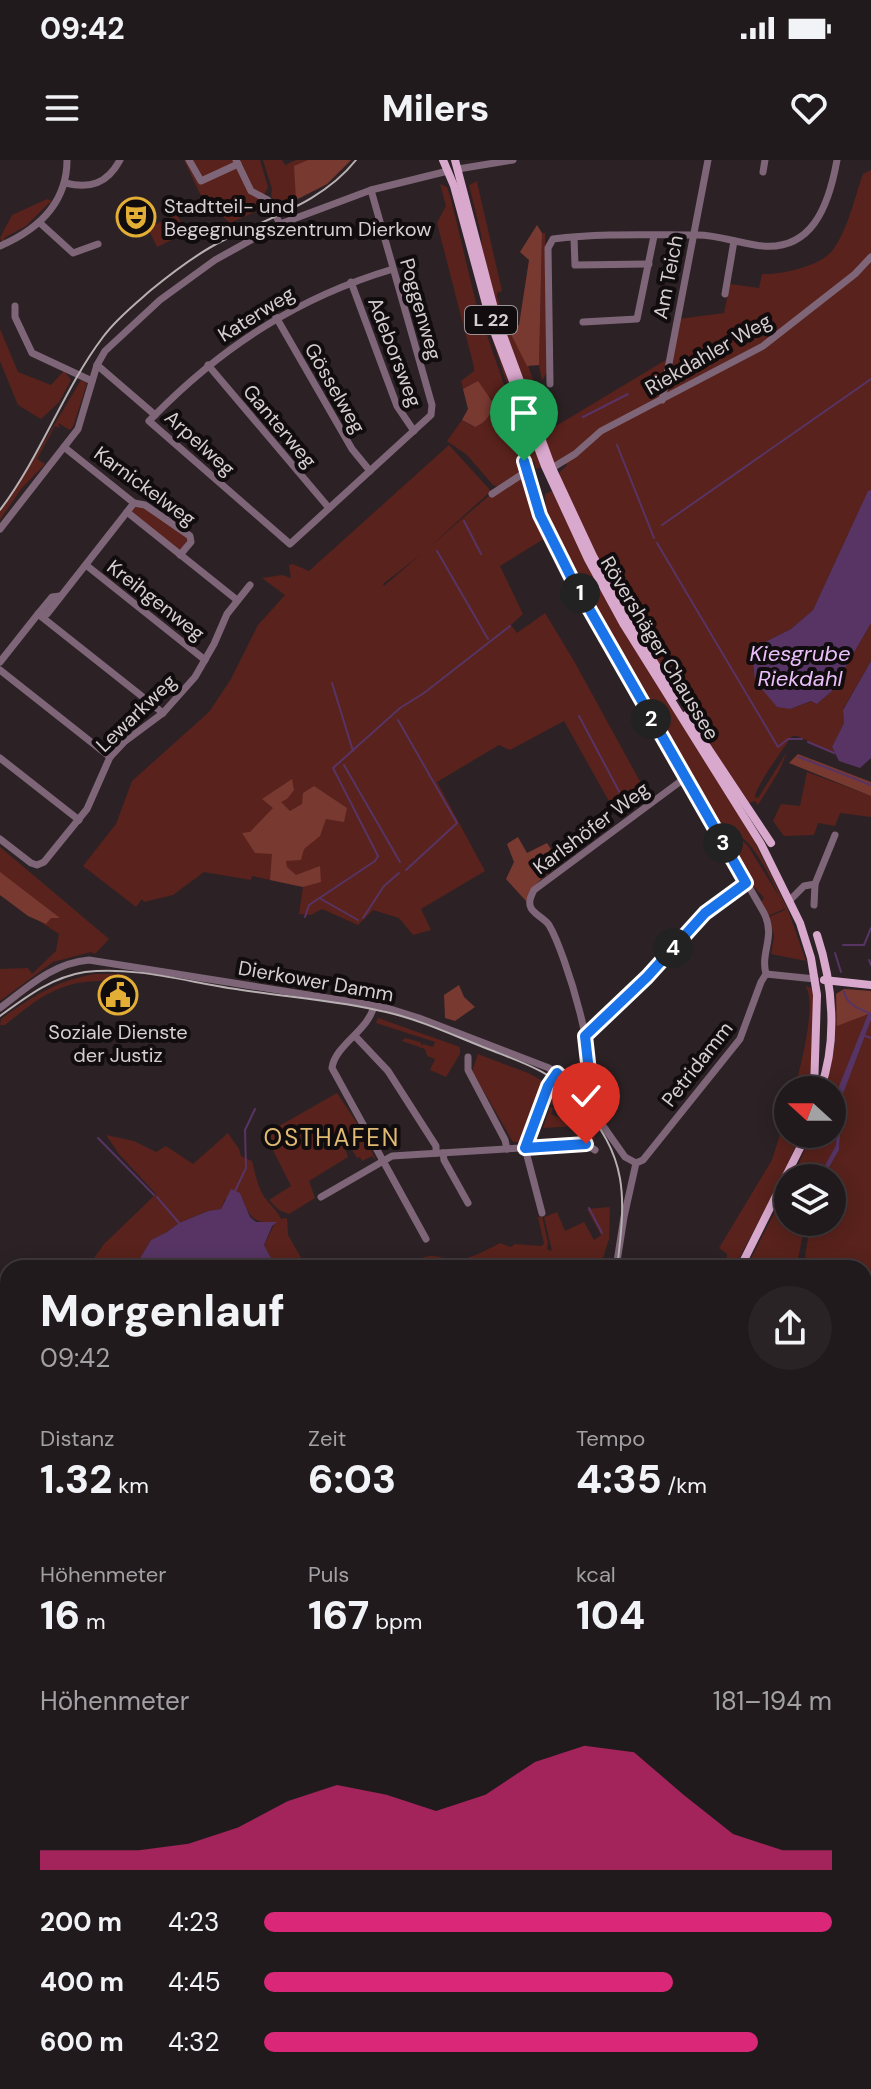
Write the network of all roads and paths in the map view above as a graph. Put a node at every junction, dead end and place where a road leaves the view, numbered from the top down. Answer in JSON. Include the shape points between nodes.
{"nodes":[{"id":1,"x":67,"y":160,"type":"edge"},
{"id":2,"x":120,"y":160,"type":"edge"},
{"id":3,"x":189,"y":160,"type":"edge"},
{"id":4,"x":443,"y":160,"type":"edge"},
{"id":5,"x":513,"y":160,"type":"edge"},
{"id":6,"x":708,"y":160,"type":"edge"},
{"id":7,"x":765,"y":160,"type":"edge"},
{"id":8,"x":837,"y":160,"type":"edge"},
{"id":9,"x":237,"y":162,"type":"edge"},
{"id":10,"x":454,"y":166,"type":"edge"},
{"id":11,"x":763,"y":172,"type":"dead end"},
{"id":12,"x":65,"y":183,"type":"junction"},
{"id":13,"x":371,"y":190,"type":"junction"},
{"id":14,"x":40,"y":223,"type":"junction"},
{"id":15,"x":280,"y":224,"type":"junction"},
{"id":16,"x":693,"y":235,"type":"junction"},
{"id":17,"x":654,"y":236,"type":"junction"},
{"id":18,"x":574,"y":238,"type":"junction"},
{"id":19,"x":734,"y":241,"type":"junction"},
{"id":20,"x":98,"y":244,"type":"dead end"},
{"id":21,"x":0,"y":245,"type":"edge"},
{"id":22,"x":871,"y":257,"type":"edge"},
{"id":23,"x":649,"y":264,"type":"junction"},
{"id":24,"x":393,"y":269,"type":"junction"},
{"id":25,"x":351,"y":282,"type":"junction"},
{"id":26,"x":725,"y":294,"type":"dead end"},
{"id":27,"x":15,"y":306,"type":"dead end"},
{"id":28,"x":276,"y":317,"type":"junction"},
{"id":29,"x":583,"y":322,"type":"dead end"},
{"id":30,"x":97,"y":365,"type":"junction"},
{"id":31,"x":208,"y":365,"type":"junction"},
{"id":32,"x":92,"y":381,"type":"junction"},
{"id":33,"x":550,"y":384,"type":"dead end"},
{"id":34,"x":662,"y":400,"type":"junction"},
{"id":35,"x":155,"y":415,"type":"junction"},
{"id":36,"x":414,"y":431,"type":"junction"},
{"id":37,"x":64,"y":447,"type":"junction"},
{"id":38,"x":524,"y":461,"type":"dead end"},
{"id":39,"x":552,"y":468,"type":"junction"},
{"id":40,"x":370,"y":471,"type":"junction"},
{"id":41,"x":527,"y":471,"type":"junction"},
{"id":42,"x":492,"y":494,"type":"dead end"},
{"id":43,"x":134,"y":503,"type":"junction"},
{"id":44,"x":329,"y":508,"type":"junction"},
{"id":45,"x":127,"y":512,"type":"junction"},
{"id":46,"x":0,"y":529,"type":"edge"},
{"id":47,"x":180,"y":555,"type":"junction"},
{"id":48,"x":86,"y":565,"type":"junction"},
{"id":49,"x":250,"y":585,"type":"dead end"},
{"id":50,"x":237,"y":600,"type":"junction"},
{"id":51,"x":38,"y":614,"type":"junction"},
{"id":52,"x":205,"y":660,"type":"junction"},
{"id":53,"x":0,"y":662,"type":"edge"},
{"id":54,"x":0,"y":670,"type":"edge"},
{"id":55,"x":163,"y":713,"type":"junction"},
{"id":56,"x":110,"y":757,"type":"junction"},
{"id":57,"x":0,"y":758,"type":"edge"},
{"id":58,"x":685,"y":778,"type":"junction"},
{"id":59,"x":79,"y":820,"type":"junction"},
{"id":60,"x":835,"y":835,"type":"dead end"},
{"id":61,"x":0,"y":839,"type":"edge"},
{"id":62,"x":771,"y":843,"type":"dead end"},
{"id":63,"x":746,"y":883,"type":"junction"},
{"id":64,"x":815,"y":884,"type":"junction"},
{"id":65,"x":790,"y":900,"type":"junction"},
{"id":66,"x":814,"y":905,"type":"dead end"},
{"id":67,"x":817,"y":935,"type":"dead end"},
{"id":68,"x":766,"y":974,"type":"junction"},
{"id":69,"x":815,"y":979,"type":"junction"},
{"id":70,"x":828,"y":981,"type":"junction"},
{"id":71,"x":871,"y":985,"type":"edge"},
{"id":72,"x":374,"y":1006,"type":"junction"},
{"id":73,"x":0,"y":1008,"type":"edge"},
{"id":74,"x":355,"y":1036,"type":"junction"},
{"id":75,"x":586,"y":1039,"type":"junction"},
{"id":76,"x":468,"y":1057,"type":"dead end"},
{"id":77,"x":557,"y":1073,"type":"junction"},
{"id":78,"x":817,"y":1076,"type":"edge"},
{"id":79,"x":820,"y":1076,"type":"edge"},
{"id":80,"x":585,"y":1100,"type":"junction"},
{"id":81,"x":525,"y":1148,"type":"junction"},
{"id":82,"x":800,"y":1148,"type":"edge"},
{"id":83,"x":507,"y":1149,"type":"junction"},
{"id":84,"x":595,"y":1150,"type":"dead end"},
{"id":85,"x":440,"y":1153,"type":"junction"},
{"id":86,"x":383,"y":1162,"type":"junction"},
{"id":87,"x":636,"y":1163,"type":"junction"},
{"id":88,"x":321,"y":1197,"type":"dead end"},
{"id":89,"x":468,"y":1203,"type":"dead end"},
{"id":90,"x":542,"y":1213,"type":"dead end"},
{"id":91,"x":426,"y":1239,"type":"dead end"},
{"id":92,"x":617,"y":1260,"type":"edge"},
{"id":93,"x":744,"y":1260,"type":"edge"}],
"edges":[{"from":1,"to":12,"type":"street"},
{"from":2,"to":12,"type":"street","via":[[93,185]]},
{"from":3,"to":9,"type":"street","via":[[201,181]]},
{"from":4,"to":10,"type":"main road","name":"Rövershäger Chaussee","number":"L 22"},
{"from":5,"to":10,"type":"street"},
{"from":6,"to":16,"type":"street","name":"Am Teich"},
{"from":7,"to":11,"type":"street"},
{"from":8,"to":19,"type":"street","via":[[825,208],[804,234],[773,247]]},
{"from":9,"to":15,"type":"street","via":[[251,191],[268,200]]},
{"from":10,"to":13,"type":"street"},
{"from":10,"to":39,"type":"main road","name":"Rövershäger Chaussee","number":"L 22","via":[[496,316]]},
{"from":10,"to":65,"type":"main road","name":"Rövershäger Chaussee","number":"L 22","via":[[492,326],[581,545]]},
{"from":12,"to":14,"type":"street"},
{"from":13,"to":15,"type":"street"},
{"from":13,"to":24,"type":"street","name":"Poggenweg"},
{"from":14,"to":20,"type":"street","via":[[70,252]]},
{"from":14,"to":21,"type":"street"},
{"from":15,"to":30,"type":"street","via":[[215,260],[160,300]]},
{"from":16,"to":17,"type":"street"},
{"from":16,"to":19,"type":"street"},
{"from":16,"to":34,"type":"street","name":"Am Teich"},
{"from":17,"to":18,"type":"street"},
{"from":17,"to":23,"type":"street"},
{"from":18,"to":23,"type":"street","via":[[575,265]]},
{"from":18,"to":33,"type":"street","via":[[555,238],[548,248]]},
{"from":19,"to":26,"type":"street"},
{"from":22,"to":34,"type":"street","name":"Riekdahler Weg","via":[[763,346]]},
{"from":23,"to":29,"type":"street","via":[[637,319]]},
{"from":24,"to":25,"type":"street","name":"Katerweg"},
{"from":24,"to":36,"type":"street","name":"Poggenweg","via":[[432,405],[431,415]]},
{"from":25,"to":28,"type":"street","name":"Katerweg"},
{"from":25,"to":36,"type":"street","name":"Adeborsweg","via":[[397,406]]},
{"from":27,"to":32,"type":"street","via":[[32,353]]},
{"from":28,"to":31,"type":"street","name":"Katerweg"},
{"from":28,"to":40,"type":"street","name":"Gösselweg"},
{"from":30,"to":32,"type":"street"},
{"from":30,"to":35,"type":"street","name":"Arpelweg"},
{"from":31,"to":35,"type":"street","name":"Katerweg"},
{"from":31,"to":44,"type":"street","name":"Ganterweg"},
{"from":32,"to":37,"type":"street","via":[[79,427]]},
{"from":34,"to":39,"type":"street","name":"Riekdahler Weg","via":[[601,431]]},
{"from":35,"to":44,"type":"street","name":"Arpelweg","via":[[149,421],[290,544]]},
{"from":36,"to":40,"type":"street"},
{"from":37,"to":43,"type":"street","name":"Karnickelweg"},
{"from":37,"to":46,"type":"street"},
{"from":38,"to":41,"type":"street","name":"Petridamm"},
{"from":39,"to":62,"type":"main road","name":"Rövershäger Chaussee","number":"L 22","via":[[629,622]]},
{"from":40,"to":44,"type":"street"},
{"from":41,"to":42,"type":"street"},
{"from":41,"to":58,"type":"street","name":"Petridamm","via":[[544,525]]},
{"from":43,"to":45,"type":"street"},
{"from":43,"to":47,"type":"street","name":"Karnickelweg","via":[[190,536]]},
{"from":45,"to":47,"type":"street"},
{"from":45,"to":48,"type":"street"},
{"from":47,"to":50,"type":"street"},
{"from":48,"to":51,"type":"street","via":[[47,614]]},
{"from":48,"to":52,"type":"street","name":"Kreihgenweg"},
{"from":49,"to":50,"type":"street","name":"Lewarkweg"},
{"from":50,"to":52,"type":"street","name":"Lewarkweg"},
{"from":51,"to":53,"type":"street"},
{"from":51,"to":55,"type":"street"},
{"from":52,"to":55,"type":"street","name":"Lewarkweg"},
{"from":54,"to":56,"type":"street"},
{"from":55,"to":56,"type":"street","name":"Lewarkweg"},
{"from":56,"to":59,"type":"street","name":"Lewarkweg"},
{"from":57,"to":59,"type":"street"},
{"from":58,"to":63,"type":"street","name":"Petridamm"},
{"from":58,"to":75,"type":"street","name":"Karlshöfer Weg","via":[[534,890],[530,905],[551,929],[578,1000]]},
{"from":59,"to":61,"type":"street","name":"Lewarkweg","via":[[40,865]]},
{"from":60,"to":64,"type":"street"},
{"from":63,"to":68,"type":"street","name":"Petridamm","via":[[768,923]]},
{"from":63,"to":75,"type":"street","via":[[718,902]]},
{"from":64,"to":65,"type":"street","via":[[798,890]]},
{"from":64,"to":66,"type":"street"},
{"from":65,"to":69,"type":"main road","name":"Rövershäger Chaussee","number":"L 22"},
{"from":67,"to":70,"type":"main road","name":"Rövershäger Chaussee","number":"L 22"},
{"from":68,"to":69,"type":"street"},
{"from":68,"to":87,"type":"street","name":"Petridamm","via":[[740,1039]]},
{"from":69,"to":70,"type":"main road"},
{"from":69,"to":78,"type":"main road","name":"Rövershäger Chaussee","number":"L 22"},
{"from":70,"to":71,"type":"main road"},
{"from":70,"to":79,"type":"main road","name":"Rövershäger Chaussee","number":"L 22","via":[[830,1033]]},
{"from":72,"to":73,"type":"street","name":"Dierkower Damm","via":[[89,960],[51,971]]},
{"from":72,"to":74,"type":"street"},
{"from":72,"to":77,"type":"street","name":"Dierkower Damm","via":[[419,1018]]},
{"from":74,"to":85,"type":"street","via":[[388,1071]]},
{"from":74,"to":86,"type":"street","via":[[332,1068]]},
{"from":75,"to":80,"type":"street","via":[[591,1089]]},
{"from":76,"to":83,"type":"street","via":[[468,1070]]},
{"from":77,"to":80,"type":"street","name":"Dierkower Damm"},
{"from":77,"to":81,"type":"street"},
{"from":80,"to":87,"type":"street","name":"Dierkower Damm","via":[[628,1160]]},
{"from":81,"to":83,"type":"street"},
{"from":81,"to":84,"type":"street","via":[[586,1144]]},
{"from":81,"to":90,"type":"street"},
{"from":82,"to":93,"type":"main road"},
{"from":83,"to":85,"type":"street"},
{"from":85,"to":86,"type":"street","via":[[392,1156]]},
{"from":85,"to":89,"type":"street"},
{"from":86,"to":88,"type":"street"},
{"from":86,"to":91,"type":"street"},
{"from":87,"to":92,"type":"street"}]}
